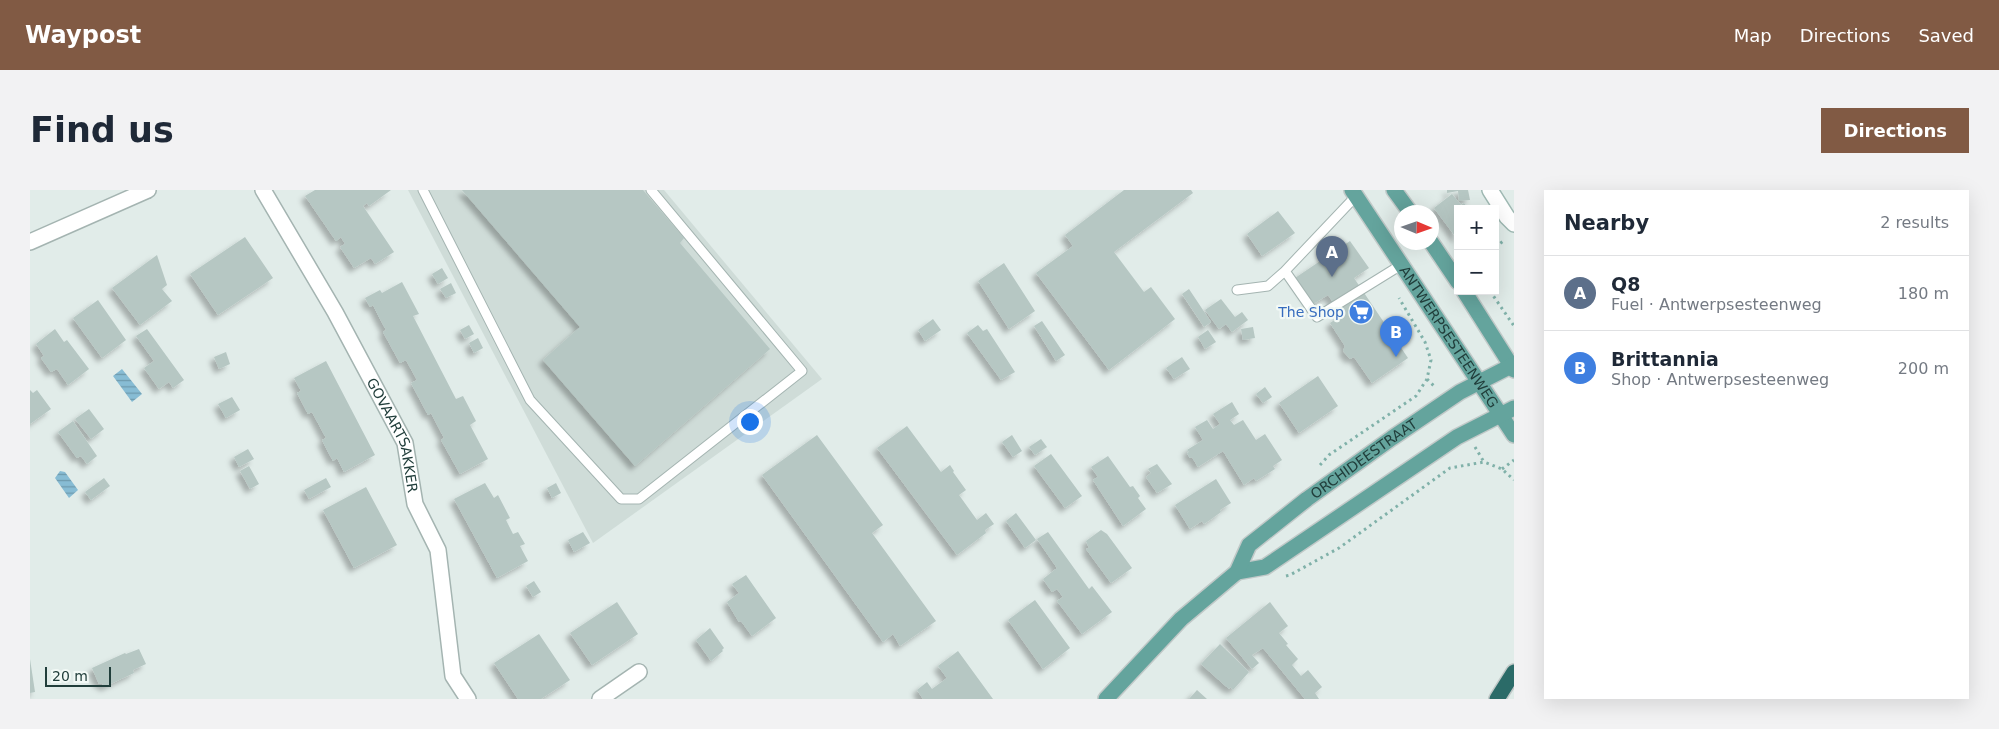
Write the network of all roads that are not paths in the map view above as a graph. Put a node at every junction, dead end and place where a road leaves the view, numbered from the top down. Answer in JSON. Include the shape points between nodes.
{"nodes":[{"id":1,"x":148,"y":190,"type":"edge"},
{"id":2,"x":263,"y":190,"type":"edge"},
{"id":3,"x":423,"y":190,"type":"edge"},
{"id":4,"x":651,"y":190,"type":"edge"},
{"id":5,"x":1394,"y":190,"type":"edge"},
{"id":6,"x":1490,"y":190,"type":"edge"},
{"id":7,"x":1354,"y":193,"type":"edge"},
{"id":8,"x":1405,"y":205,"type":"edge"},
{"id":9,"x":1514,"y":224,"type":"edge"},
{"id":10,"x":30,"y":242,"type":"edge"},
{"id":11,"x":1436,"y":250,"type":"edge"},
{"id":12,"x":1401,"y":265,"type":"junction"},
{"id":13,"x":1285,"y":271,"type":"junction"},
{"id":14,"x":1454,"y":276,"type":"edge"},
{"id":15,"x":1237,"y":290,"type":"dead end"},
{"id":16,"x":1467,"y":295,"type":"edge"},
{"id":17,"x":1513,"y":367,"type":"edge"},
{"id":18,"x":1479,"y":383,"type":"junction"},
{"id":19,"x":1508,"y":412,"type":"edge"},
{"id":20,"x":1514,"y":434,"type":"edge"},
{"id":21,"x":1237,"y":572,"type":"junction"},
{"id":22,"x":639,"y":672,"type":"dead end"},
{"id":23,"x":1514,"y":672,"type":"edge"},
{"id":24,"x":468,"y":699,"type":"edge"},
{"id":25,"x":600,"y":699,"type":"edge"},
{"id":26,"x":1106,"y":699,"type":"edge"},
{"id":27,"x":1497,"y":699,"type":"edge"}],
"edges":[{"from":1,"to":10,"type":"street"},
{"from":2,"to":24,"type":"street","name":"GOVAARTSAKKER","via":[[335,312],[405,443],[415,504],[438,550],[453,676]]},
{"from":3,"to":4,"type":"lane","via":[[530,400],[620,498],[638,499],[802,371]]},
{"from":5,"to":8,"type":"main road"},
{"from":6,"to":9,"type":"street"},
{"from":7,"to":12,"type":"main road","name":"ANTWERPSESTEENWEG"},
{"from":7,"to":13,"type":"lane"},
{"from":11,"to":14,"type":"main road"},
{"from":12,"to":13,"type":"lane","via":[[1317,317]]},
{"from":12,"to":18,"type":"main road","name":"ANTWERPSESTEENWEG"},
{"from":13,"to":15,"type":"lane","via":[[1268,286]]},
{"from":16,"to":17,"type":"main road"},
{"from":17,"to":18,"type":"main road","name":"ORCHIDEESTRAAT"},
{"from":18,"to":19,"type":"main road","name":"ANTWERPSESTEENWEG"},
{"from":18,"to":21,"type":"main road","name":"ORCHIDEESTRAAT","via":[[1460,392],[1307,499],[1249,545]]},
{"from":19,"to":20,"type":"main road","name":"ANTWERPSESTEENWEG"},
{"from":19,"to":21,"type":"main road","via":[[1457,437],[1266,567]]},
{"from":21,"to":26,"type":"main road","name":"ORCHIDEESTRAAT","via":[[1181,619]]},
{"from":22,"to":25,"type":"street"},
{"from":23,"to":27,"type":"highway"}]}
